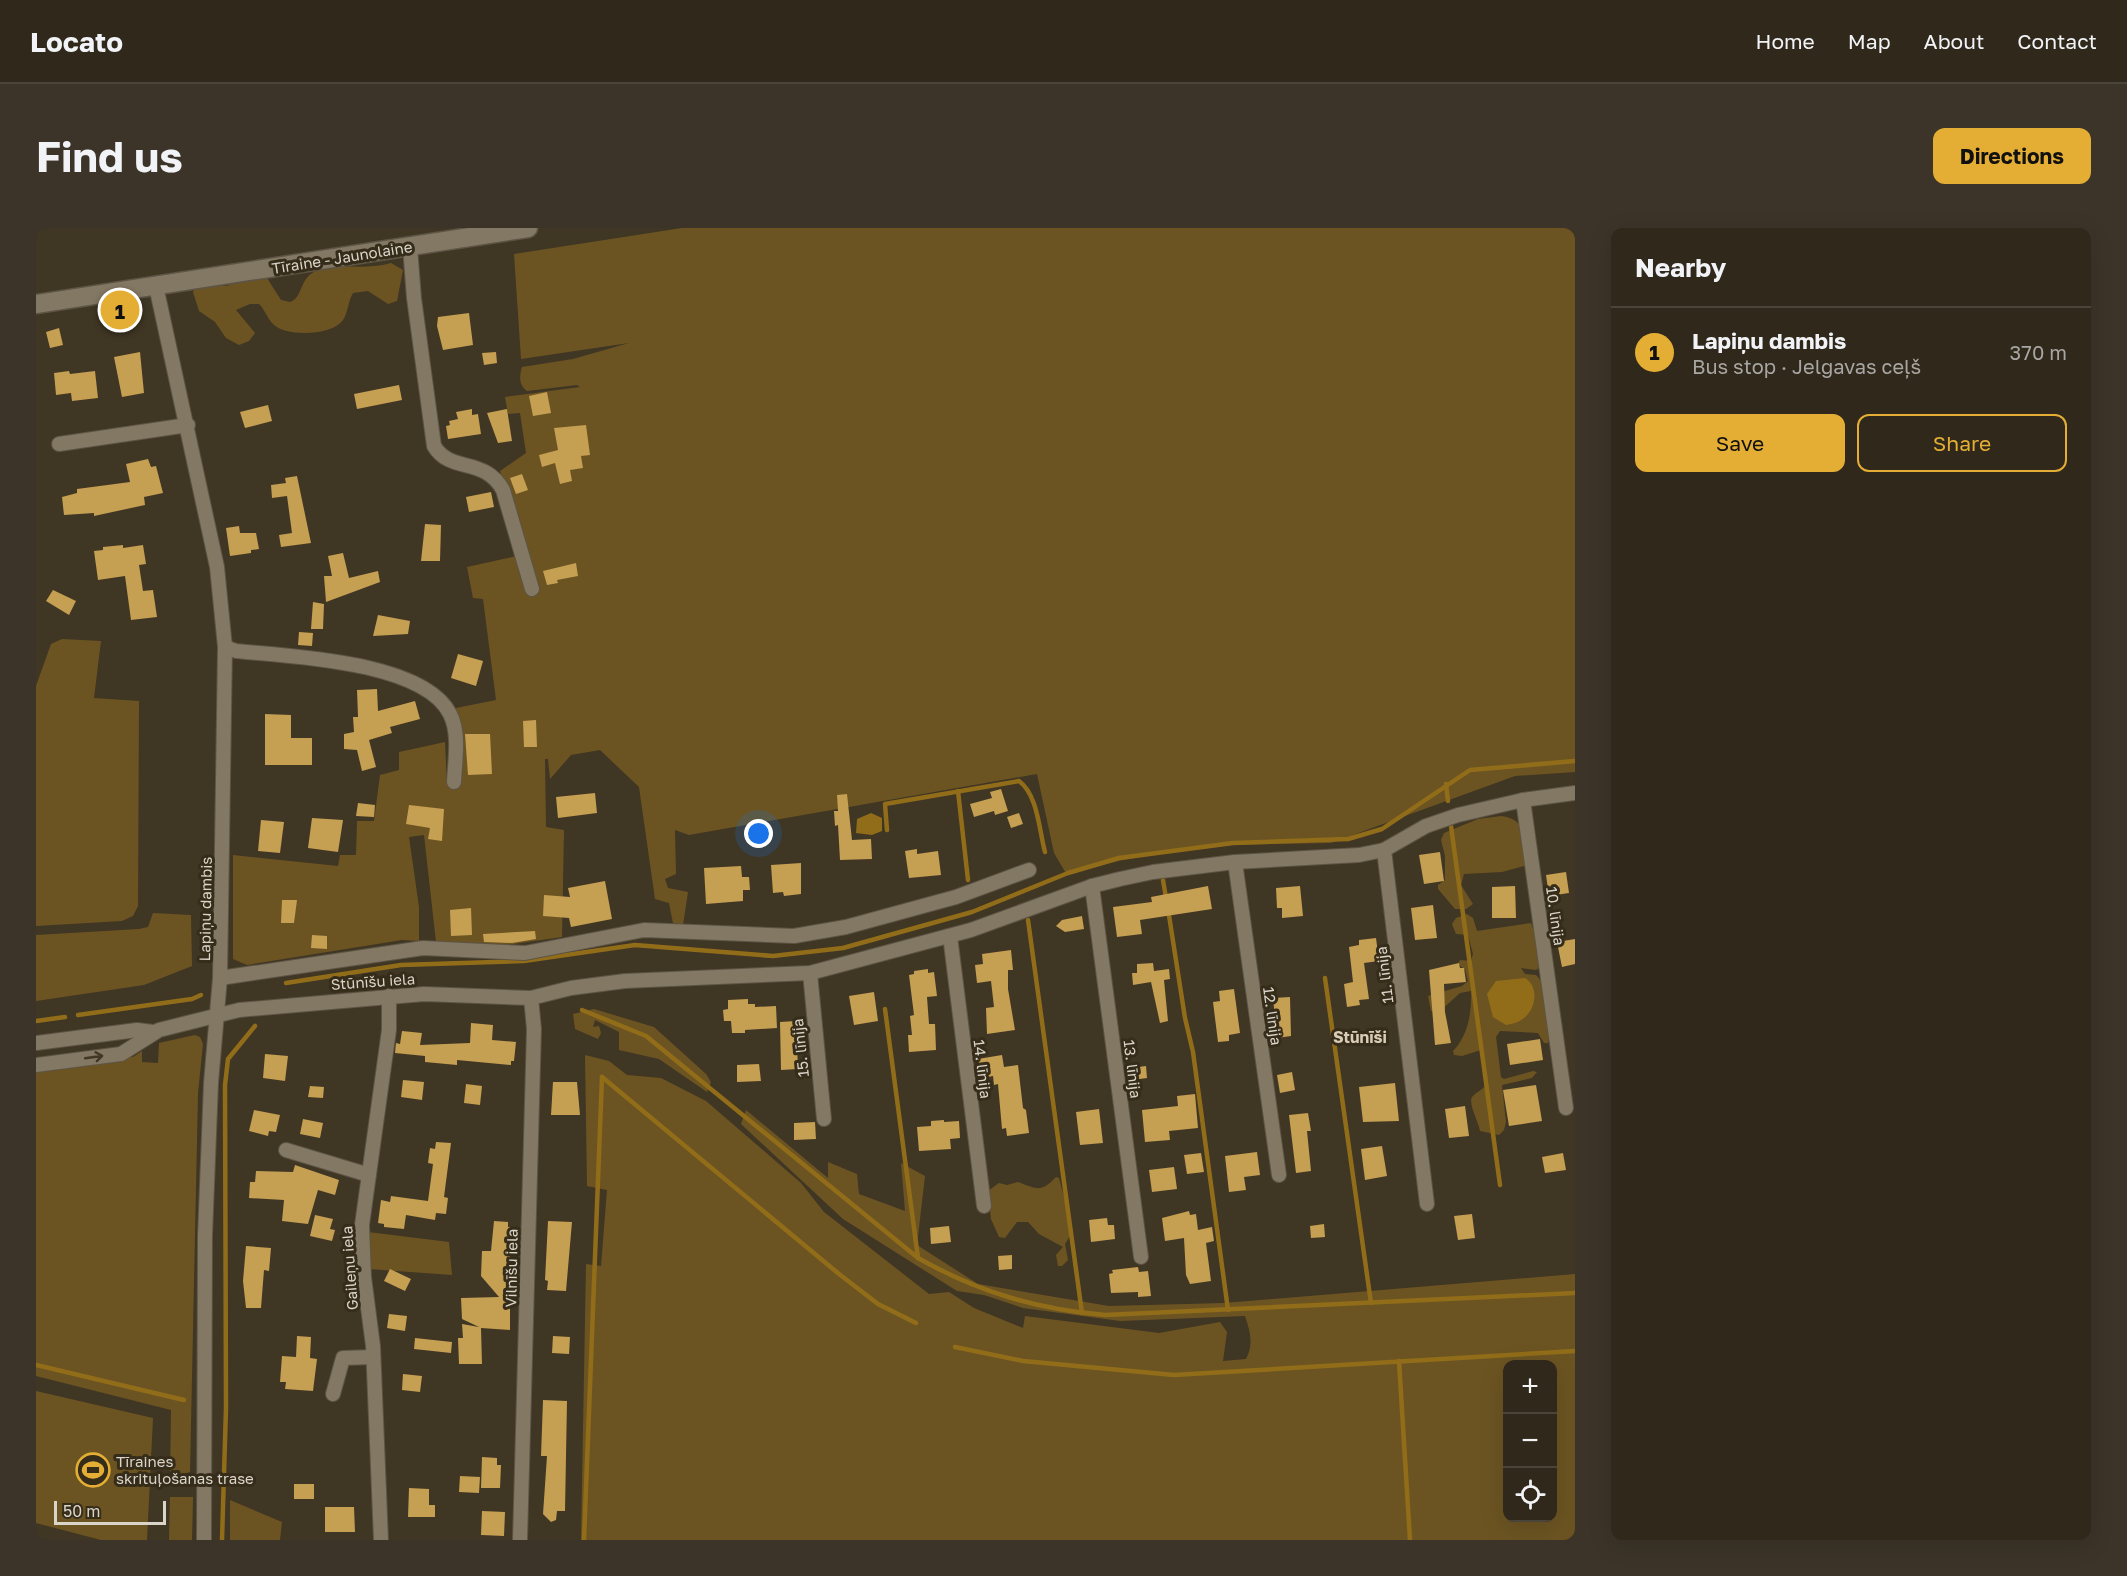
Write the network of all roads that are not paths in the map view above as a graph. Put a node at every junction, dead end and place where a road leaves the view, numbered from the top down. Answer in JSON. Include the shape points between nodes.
{"nodes":[{"id":1,"x":528,"y":228,"type":"edge"},
{"id":2,"x":410,"y":246,"type":"junction"},
{"id":3,"x":156,"y":286,"type":"junction"},
{"id":4,"x":36,"y":304,"type":"edge"},
{"id":5,"x":188,"y":425,"type":"junction"},
{"id":6,"x":59,"y":444,"type":"dead end"},
{"id":7,"x":532,"y":589,"type":"dead end"},
{"id":8,"x":225,"y":647,"type":"junction"},
{"id":9,"x":454,"y":782,"type":"dead end"},
{"id":10,"x":1575,"y":793,"type":"edge"},
{"id":11,"x":1523,"y":800,"type":"junction"},
{"id":12,"x":1384,"y":850,"type":"junction"},
{"id":13,"x":1235,"y":862,"type":"junction"},
{"id":14,"x":1029,"y":870,"type":"dead end"},
{"id":15,"x":1092,"y":886,"type":"junction"},
{"id":16,"x":950,"y":936,"type":"junction"},
{"id":17,"x":810,"y":973,"type":"junction"},
{"id":18,"x":220,"y":978,"type":"junction"},
{"id":19,"x":389,"y":996,"type":"junction"},
{"id":20,"x":531,"y":998,"type":"junction"},
{"id":21,"x":218,"y":1016,"type":"junction"},
{"id":22,"x":153,"y":1032,"type":"junction"},
{"id":23,"x":36,"y":1043,"type":"edge"},
{"id":24,"x":36,"y":1065,"type":"edge"},
{"id":25,"x":1566,"y":1108,"type":"dead end"},
{"id":26,"x":824,"y":1119,"type":"dead end"},
{"id":27,"x":286,"y":1150,"type":"dead end"},
{"id":28,"x":369,"y":1175,"type":"junction"},
{"id":29,"x":1279,"y":1175,"type":"dead end"},
{"id":30,"x":1427,"y":1204,"type":"dead end"},
{"id":31,"x":984,"y":1206,"type":"dead end"},
{"id":32,"x":1141,"y":1257,"type":"dead end"},
{"id":33,"x":373,"y":1357,"type":"junction"},
{"id":34,"x":333,"y":1394,"type":"dead end"},
{"id":35,"x":204,"y":1540,"type":"edge"},
{"id":36,"x":381,"y":1540,"type":"edge"},
{"id":37,"x":520,"y":1540,"type":"edge"}],
"edges":[{"from":1,"to":2,"type":"main road","name":"Tīraine - Jaunolaine"},
{"from":2,"to":3,"type":"main road","name":"Tīraine - Jaunolaine"},
{"from":2,"to":7,"type":"street","via":[[434,446],[448,460],[496,477]]},
{"from":3,"to":4,"type":"main road","name":"Tīraine - Jaunolaine"},
{"from":3,"to":5,"type":"street","name":"Lapiņu dambis"},
{"from":5,"to":6,"type":"street"},
{"from":5,"to":8,"type":"street","name":"Lapiņu dambis","via":[[217,567]]},
{"from":8,"to":9,"type":"street","via":[[356,664],[392,674],[430,693],[451,716],[456,748]]},
{"from":8,"to":18,"type":"street","name":"Lapiņu dambis"},
{"from":10,"to":11,"type":"street","name":"Stūnīšu iela"},
{"from":11,"to":12,"type":"street","name":"Stūnīšu iela","via":[[1426,826]]},
{"from":11,"to":25,"type":"street","name":"10. līnija"},
{"from":12,"to":13,"type":"street","name":"Stūnīšu iela"},
{"from":12,"to":30,"type":"street","name":"11. līnija"},
{"from":13,"to":15,"type":"street","name":"Stūnīšu iela","via":[[1153,872]]},
{"from":13,"to":29,"type":"street","name":"12. līnija"},
{"from":14,"to":18,"type":"street","via":[[945,900],[846,927],[794,936],[644,930],[525,952],[423,948]]},
{"from":15,"to":16,"type":"street","name":"Stūnīšu iela"},
{"from":15,"to":32,"type":"street","name":"13. līnija"},
{"from":16,"to":17,"type":"street","name":"Stūnīšu iela"},
{"from":16,"to":31,"type":"street","name":"14. līnija"},
{"from":17,"to":20,"type":"street","name":"Stūnīšu iela","via":[[625,981]]},
{"from":17,"to":26,"type":"street","name":"15. līnija"},
{"from":18,"to":21,"type":"street","name":"Lapiņu dambis"},
{"from":19,"to":20,"type":"street","name":"Stūnīšu iela"},
{"from":19,"to":21,"type":"street","name":"Stūnīšu iela","via":[[239,1010]]},
{"from":19,"to":28,"type":"street","name":"Gaileņu iela","via":[[389,1030]]},
{"from":20,"to":37,"type":"street","name":"Vilnīšu iela","via":[[534,1029]]},
{"from":21,"to":22,"type":"street","name":"Stūnīšu iela"},
{"from":21,"to":35,"type":"street","name":"Lapiņu dambis","via":[[205,1236]]},
{"from":22,"to":23,"type":"street","via":[[137,1030]]},
{"from":24,"to":22,"type":"street","one_way":true,"via":[[121,1053]]},
{"from":27,"to":28,"type":"street"},
{"from":28,"to":33,"type":"street","name":"Gaileņu iela","via":[[362,1225]]},
{"from":33,"to":34,"type":"street","via":[[343,1358]]},
{"from":33,"to":36,"type":"street","name":"Gaileņu iela"}]}
